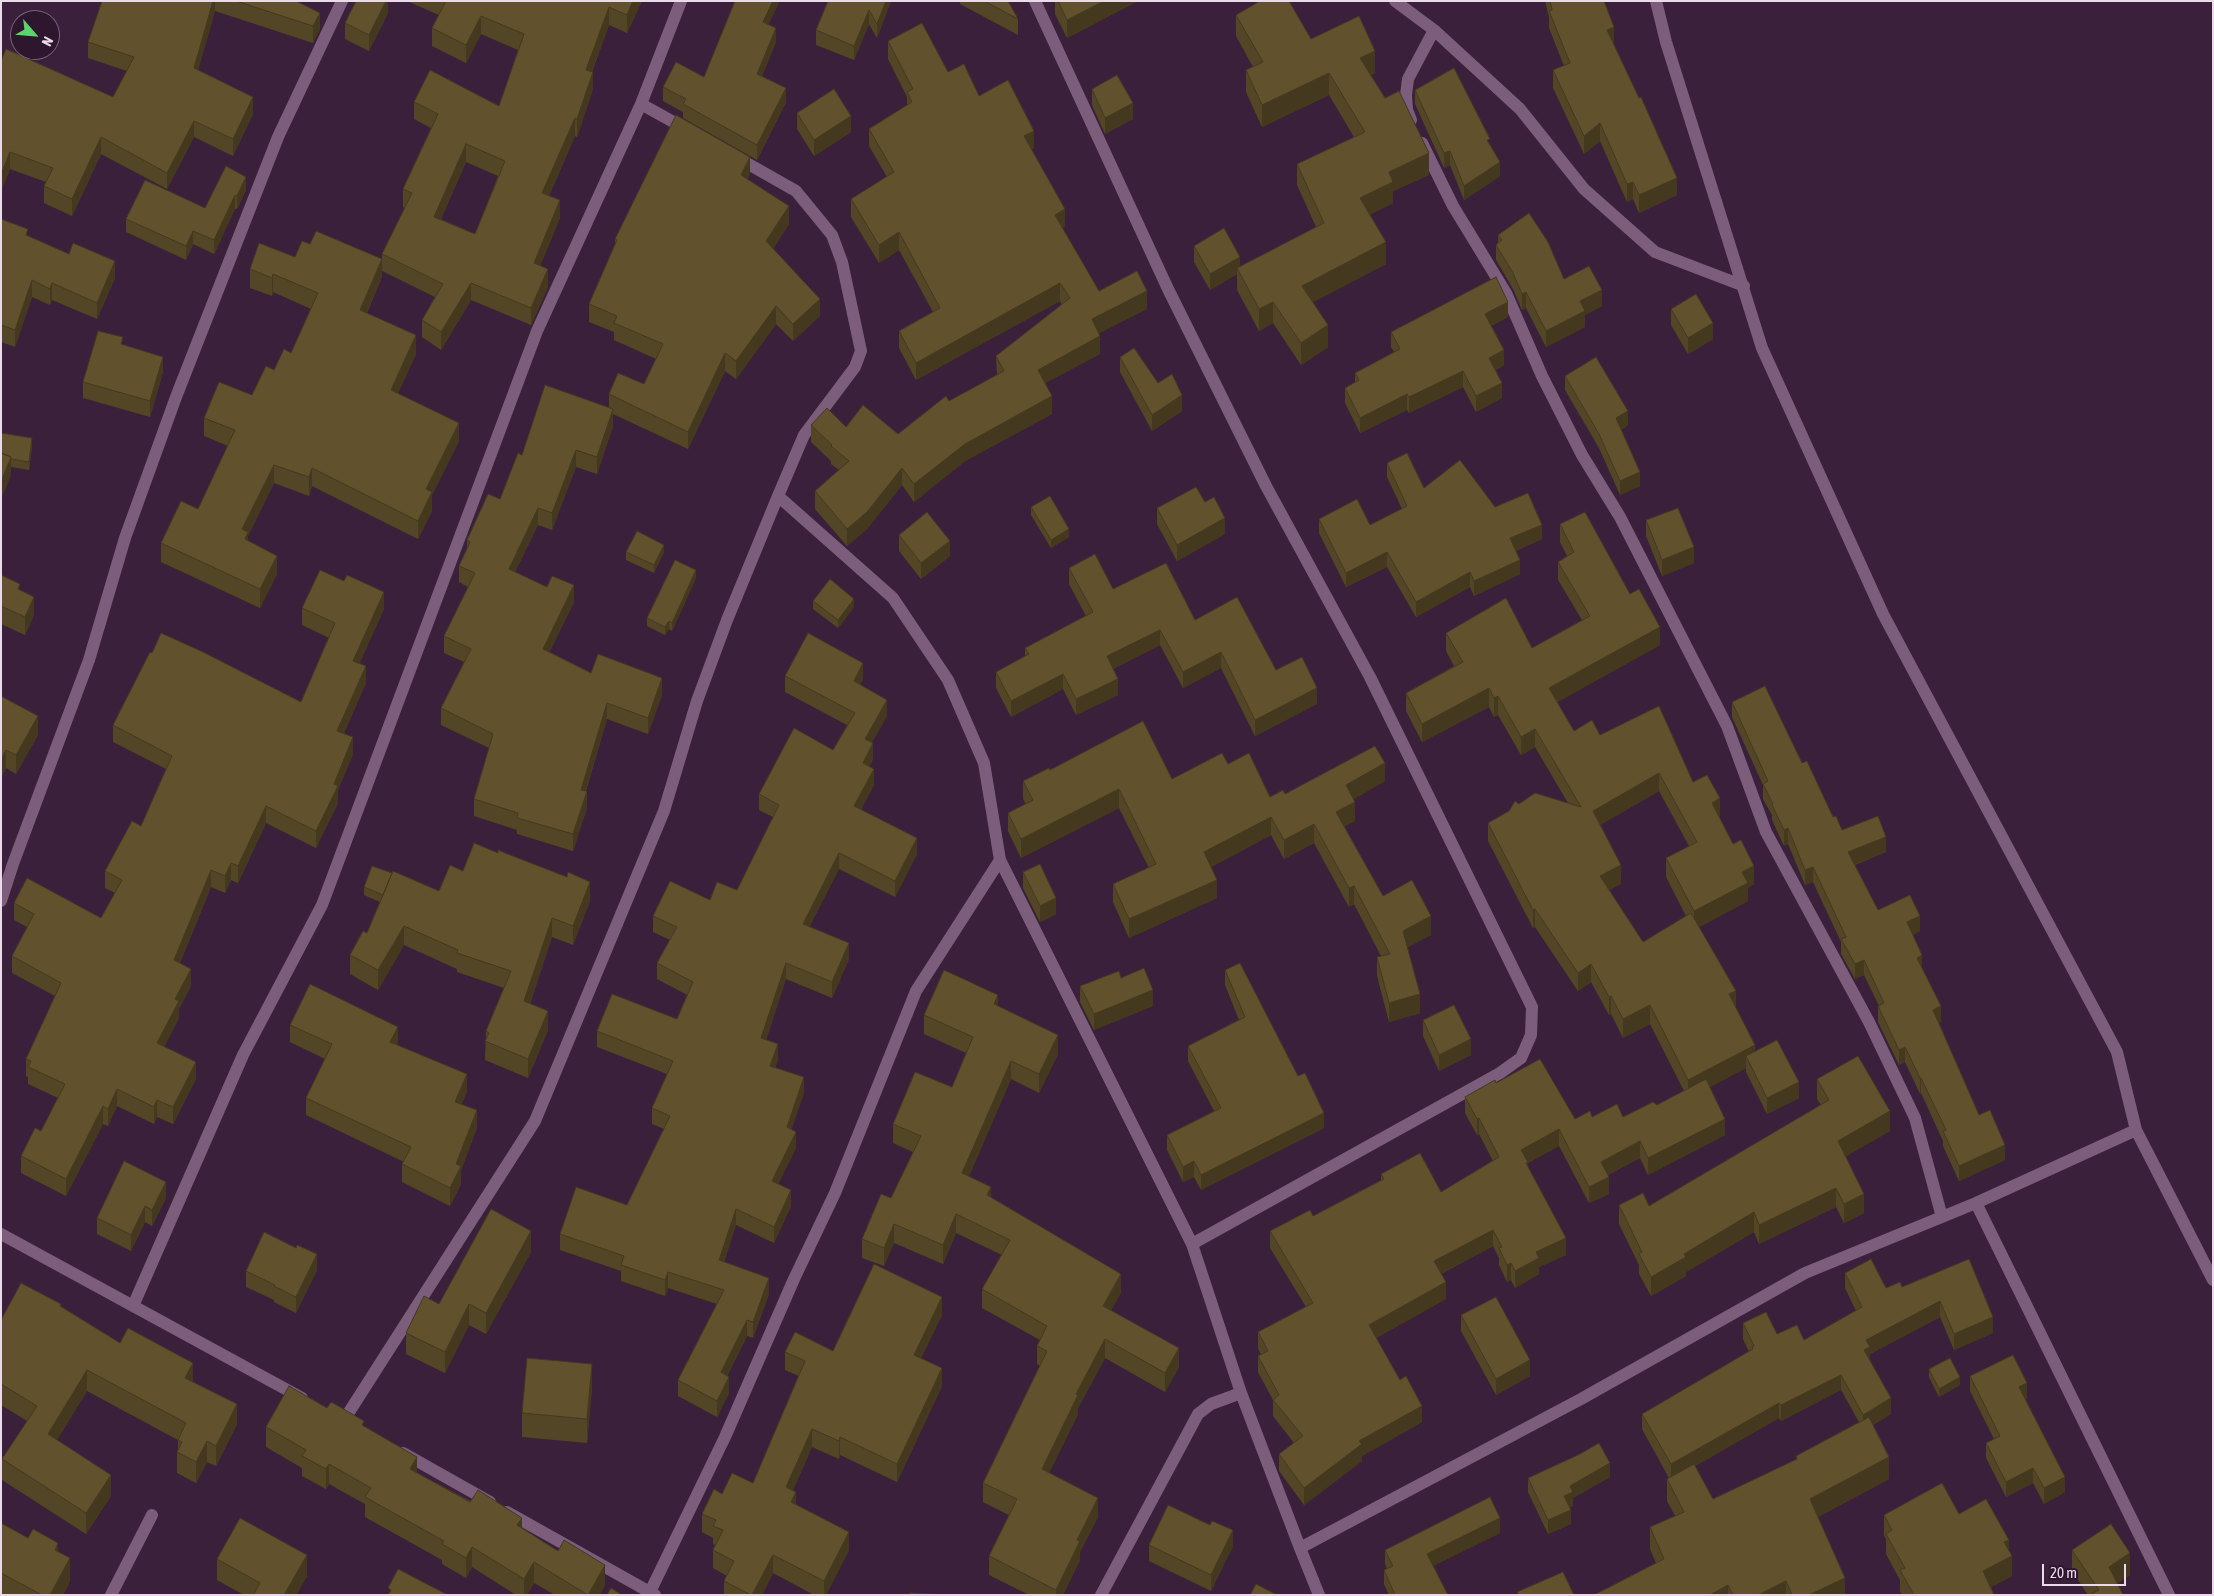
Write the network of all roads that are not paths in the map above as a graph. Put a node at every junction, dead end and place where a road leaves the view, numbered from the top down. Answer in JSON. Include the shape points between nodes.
{"nodes":[{"id":1,"x":342,"y":1,"type":"edge"},
{"id":2,"x":681,"y":1,"type":"edge"},
{"id":3,"x":1035,"y":1,"type":"edge"},
{"id":4,"x":1395,"y":1,"type":"edge"},
{"id":5,"x":1656,"y":1,"type":"edge"},
{"id":6,"x":1434,"y":30,"type":"junction"},
{"id":7,"x":641,"y":104,"type":"junction"},
{"id":8,"x":701,"y":138,"type":"edge"},
{"id":9,"x":727,"y":152,"type":"edge"},
{"id":10,"x":1744,"y":286,"type":"junction"},
{"id":11,"x":778,"y":496,"type":"junction"},
{"id":12,"x":1000,"y":860,"type":"junction"},
{"id":13,"x":1,"y":901,"type":"edge"},
{"id":14,"x":2136,"y":1130,"type":"junction"},
{"id":15,"x":1976,"y":1203,"type":"junction"},
{"id":16,"x":1942,"y":1217,"type":"junction"},
{"id":17,"x":1,"y":1234,"type":"edge"},
{"id":18,"x":1192,"y":1244,"type":"junction"},
{"id":19,"x":2213,"y":1280,"type":"edge"},
{"id":20,"x":133,"y":1306,"type":"junction"},
{"id":21,"x":1240,"y":1393,"type":"junction"},
{"id":22,"x":310,"y":1402,"type":"edge"},
{"id":23,"x":344,"y":1420,"type":"edge"},
{"id":24,"x":395,"y":1449,"type":"edge"},
{"id":25,"x":152,"y":1515,"type":"dead end"},
{"id":26,"x":1300,"y":1548,"type":"junction"},
{"id":27,"x":652,"y":1593,"type":"edge"},
{"id":28,"x":111,"y":1595,"type":"edge"},
{"id":29,"x":1101,"y":1595,"type":"edge"},
{"id":30,"x":1319,"y":1595,"type":"edge"},
{"id":31,"x":2170,"y":1595,"type":"edge"}],
"edges":[{"from":1,"to":13,"type":"street","via":[[278,136],[176,396],[125,538],[89,660]]},
{"from":2,"to":7,"type":"street"},
{"from":3,"to":18,"type":"street","via":[[1177,306],[1266,486],[1370,676],[1532,1006],[1531,1035],[1521,1058],[1500,1073]]},
{"from":4,"to":6,"type":"street"},
{"from":5,"to":10,"type":"street","via":[[1666,42]]},
{"from":6,"to":10,"type":"street","via":[[1520,109],[1584,189],[1647,246],[1681,263]]},
{"from":6,"to":16,"type":"street","via":[[1408,80],[1407,110],[1452,206],[1506,293],[1542,376],[1582,455],[1620,517],[1727,726],[1766,832],[1869,1022],[1915,1118]]},
{"from":7,"to":8,"type":"street"},
{"from":7,"to":20,"type":"street","via":[[537,331],[322,905],[243,1055]]},
{"from":9,"to":11,"type":"street","via":[[796,191],[832,235],[842,262],[861,351],[856,367],[804,435]]},
{"from":10,"to":14,"type":"street","via":[[1762,348],[1883,614],[2117,1052]]},
{"from":11,"to":12,"type":"street","via":[[892,598],[948,680],[984,762]]},
{"from":11,"to":23,"type":"street","via":[[697,701],[664,811],[535,1121]]},
{"from":12,"to":18,"type":"street"},
{"from":12,"to":27,"type":"street","via":[[916,991],[835,1193]]},
{"from":14,"to":15,"type":"street"},
{"from":14,"to":19,"type":"street"},
{"from":15,"to":16,"type":"street"},
{"from":15,"to":31,"type":"street"},
{"from":16,"to":26,"type":"street","via":[[1805,1273],[1581,1400]]},
{"from":17,"to":20,"type":"street"},
{"from":18,"to":21,"type":"street"},
{"from":20,"to":22,"type":"street"},
{"from":21,"to":26,"type":"street"},
{"from":21,"to":29,"type":"street","via":[[1211,1404],[1198,1414]]},
{"from":24,"to":27,"type":"street"},
{"from":25,"to":28,"type":"street"},
{"from":26,"to":30,"type":"street"}]}
